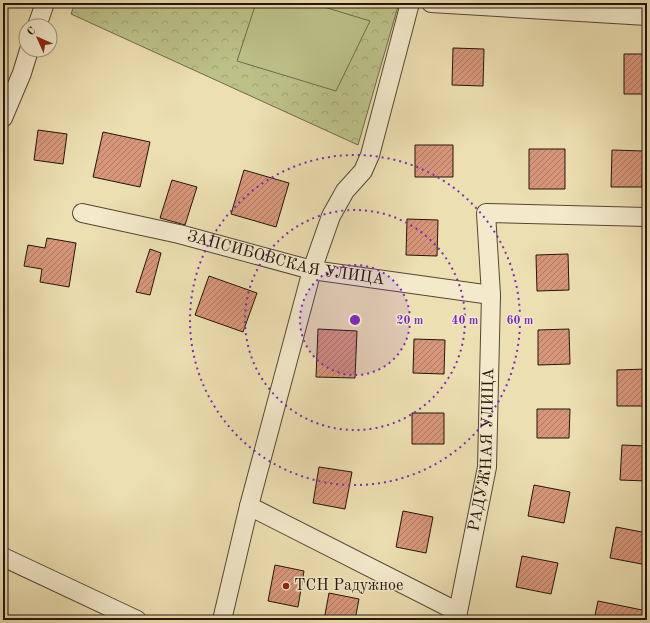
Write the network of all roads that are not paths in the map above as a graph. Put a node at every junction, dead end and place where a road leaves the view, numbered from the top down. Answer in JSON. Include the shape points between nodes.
{"nodes":[{"id":1,"x":45,"y":3,"type":"edge"},
{"id":2,"x":410,"y":3,"type":"edge"},
{"id":3,"x":431,"y":3,"type":"edge"},
{"id":4,"x":647,"y":16,"type":"edge"},
{"id":5,"x":40,"y":18,"type":"edge"},
{"id":6,"x":27,"y":58,"type":"edge"},
{"id":7,"x":3,"y":118,"type":"edge"},
{"id":8,"x":82,"y":213,"type":"dead end"},
{"id":9,"x":647,"y":217,"type":"edge"},
{"id":10,"x":312,"y":270,"type":"junction"},
{"id":11,"x":491,"y":295,"type":"junction"},
{"id":12,"x":249,"y":506,"type":"junction"},
{"id":13,"x":3,"y":557,"type":"edge"},
{"id":14,"x":137,"y":620,"type":"edge"},
{"id":15,"x":222,"y":620,"type":"edge"}],
"edges":[{"from":1,"to":5,"type":"street"},
{"from":2,"to":10,"type":"street","via":[[370,155],[363,171],[345,191],[331,216]]},
{"from":3,"to":4,"type":"street"},
{"from":6,"to":7,"type":"street"},
{"from":8,"to":10,"type":"street","name":"ЗАПСИБОВСКАЯ УЛИЦА","via":[[179,234]]},
{"from":9,"to":11,"type":"street","name":"РАДУЖНАЯ УЛИЦА","via":[[486,213]]},
{"from":10,"to":11,"type":"street","name":"ЗАПСИБОВСКАЯ УЛИЦА"},
{"from":10,"to":12,"type":"street"},
{"from":11,"to":12,"type":"street","name":"РАДУЖНАЯ УЛИЦА","via":[[487,467],[458,612]]},
{"from":12,"to":15,"type":"street"},
{"from":13,"to":14,"type":"street"}]}
